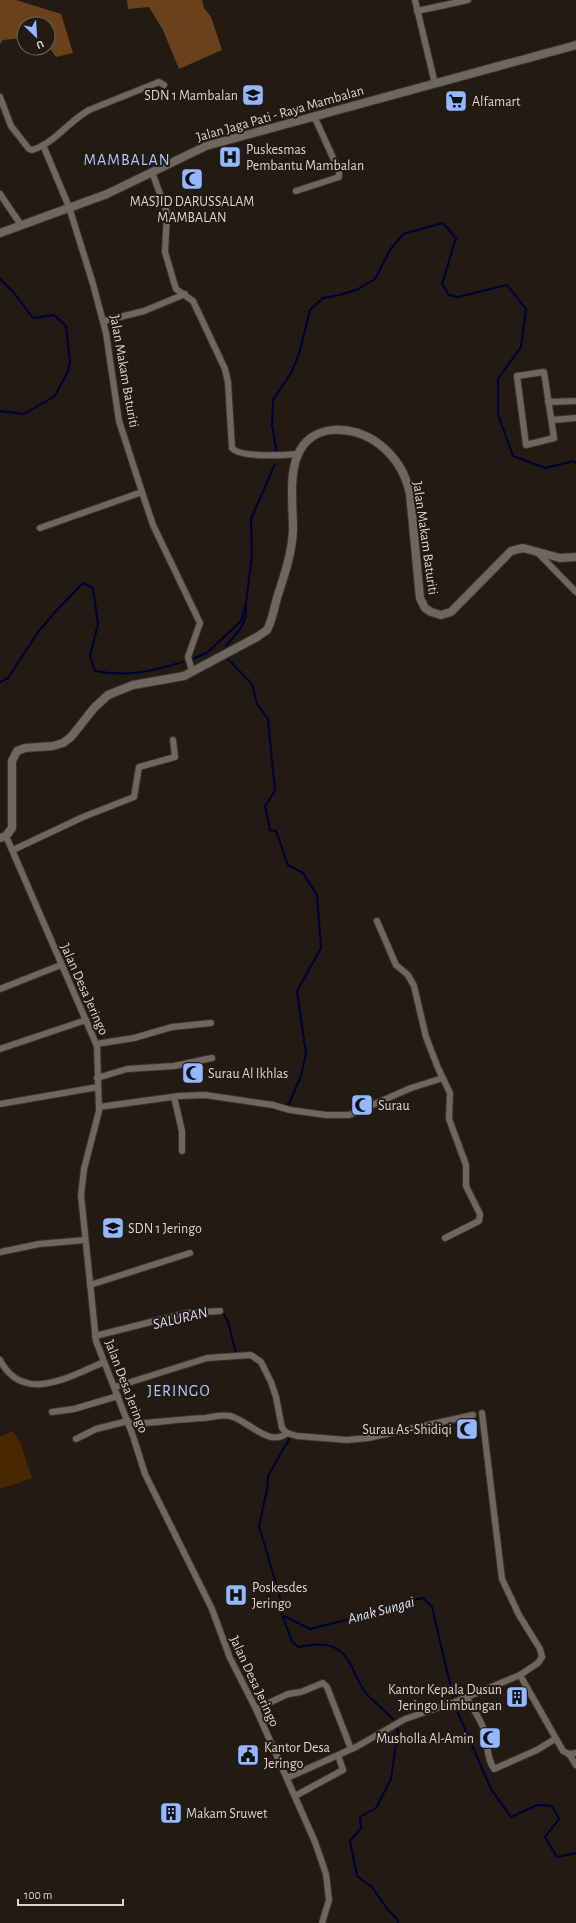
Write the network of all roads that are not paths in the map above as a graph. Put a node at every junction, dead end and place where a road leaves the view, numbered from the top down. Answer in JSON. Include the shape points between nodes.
{"nodes":[{"id":1,"x":415,"y":0,"type":"edge"},
{"id":2,"x":468,"y":0,"type":"edge"},
{"id":3,"x":418,"y":11,"type":"junction"},
{"id":4,"x":576,"y":45,"type":"edge"},
{"id":5,"x":434,"y":84,"type":"junction"},
{"id":6,"x":164,"y":85,"type":"dead end"},
{"id":7,"x":0,"y":97,"type":"edge"},
{"id":8,"x":314,"y":116,"type":"junction"},
{"id":9,"x":43,"y":145,"type":"junction"},
{"id":10,"x":152,"y":172,"type":"junction"},
{"id":11,"x":296,"y":191,"type":"dead end"},
{"id":12,"x":0,"y":194,"type":"edge"},
{"id":13,"x":69,"y":207,"type":"junction"},
{"id":14,"x":21,"y":224,"type":"junction"},
{"id":15,"x":0,"y":233,"type":"edge"},
{"id":16,"x":185,"y":294,"type":"junction"},
{"id":17,"x":104,"y":321,"type":"junction"},
{"id":18,"x":576,"y":401,"type":"edge"},
{"id":19,"x":548,"y":402,"type":"junction"},
{"id":20,"x":576,"y":418,"type":"edge"},
{"id":21,"x":552,"y":420,"type":"junction"},
{"id":22,"x":298,"y":454,"type":"junction"},
{"id":23,"x":142,"y":492,"type":"junction"},
{"id":24,"x":40,"y":528,"type":"dead end"},
{"id":25,"x":538,"y":553,"type":"junction"},
{"id":26,"x":576,"y":557,"type":"edge"},
{"id":27,"x":576,"y":592,"type":"edge"},
{"id":28,"x":192,"y":672,"type":"junction"},
{"id":29,"x":173,"y":740,"type":"dead end"},
{"id":30,"x":3,"y":837,"type":"edge"},
{"id":31,"x":13,"y":850,"type":"junction"},
{"id":32,"x":377,"y":921,"type":"dead end"},
{"id":33,"x":61,"y":965,"type":"junction"},
{"id":34,"x":0,"y":989,"type":"edge"},
{"id":35,"x":86,"y":1020,"type":"junction"},
{"id":36,"x":210,"y":1023,"type":"dead end"},
{"id":37,"x":96,"y":1044,"type":"junction"},
{"id":38,"x":0,"y":1049,"type":"edge"},
{"id":39,"x":212,"y":1058,"type":"dead end"},
{"id":40,"x":97,"y":1078,"type":"junction"},
{"id":41,"x":443,"y":1078,"type":"junction"},
{"id":42,"x":98,"y":1087,"type":"junction"},
{"id":43,"x":174,"y":1097,"type":"junction"},
{"id":44,"x":0,"y":1104,"type":"edge"},
{"id":45,"x":99,"y":1107,"type":"junction"},
{"id":46,"x":182,"y":1151,"type":"dead end"},
{"id":47,"x":444,"y":1238,"type":"dead end"},
{"id":48,"x":85,"y":1240,"type":"junction"},
{"id":49,"x":0,"y":1252,"type":"edge"},
{"id":50,"x":190,"y":1253,"type":"dead end"},
{"id":51,"x":90,"y":1285,"type":"junction"},
{"id":52,"x":220,"y":1311,"type":"dead end"},
{"id":53,"x":95,"y":1336,"type":"junction"},
{"id":54,"x":0,"y":1360,"type":"edge"},
{"id":55,"x":104,"y":1362,"type":"junction"},
{"id":56,"x":115,"y":1387,"type":"junction"},
{"id":57,"x":118,"y":1396,"type":"junction"},
{"id":58,"x":52,"y":1412,"type":"dead end"},
{"id":59,"x":482,"y":1413,"type":"dead end"},
{"id":60,"x":473,"y":1415,"type":"dead end"},
{"id":61,"x":128,"y":1423,"type":"junction"},
{"id":62,"x":287,"y":1433,"type":"junction"},
{"id":63,"x":76,"y":1439,"type":"dead end"},
{"id":64,"x":520,"y":1675,"type":"junction"},
{"id":65,"x":466,"y":1697,"type":"junction"},
{"id":66,"x":256,"y":1709,"type":"junction"},
{"id":67,"x":555,"y":1739,"type":"junction"},
{"id":68,"x":351,"y":1748,"type":"junction"},
{"id":69,"x":576,"y":1753,"type":"edge"},
{"id":70,"x":569,"y":1754,"type":"junction"},
{"id":71,"x":338,"y":1755,"type":"junction"},
{"id":72,"x":576,"y":1765,"type":"edge"},
{"id":73,"x":287,"y":1778,"type":"junction"},
{"id":74,"x":295,"y":1796,"type":"junction"},
{"id":75,"x":322,"y":1923,"type":"edge"}],
"edges":[{"from":1,"to":3,"type":"street"},
{"from":2,"to":3,"type":"street"},
{"from":3,"to":5,"type":"street"},
{"from":4,"to":5,"type":"street","name":"Jalan Jaga Pati - Raya Mambalan"},
{"from":5,"to":8,"type":"street","name":"Jalan Jaga Pati - Raya Mambalan"},
{"from":6,"to":9,"type":"street","via":[[159,82],[90,110]]},
{"from":7,"to":9,"type":"street","via":[[11,126],[29,149],[34,150]]},
{"from":8,"to":10,"type":"street","name":"Jalan Jaga Pati - Raya Mambalan","via":[[198,149]]},
{"from":8,"to":11,"type":"street","via":[[339,171],[339,177]]},
{"from":9,"to":13,"type":"street","name":"Jalan Makam Baturiti"},
{"from":10,"to":13,"type":"street","name":"Jalan Jaga Pati - Raya Mambalan","via":[[94,199]]},
{"from":10,"to":16,"type":"street","via":[[167,213],[165,252],[176,289]]},
{"from":12,"to":14,"type":"street"},
{"from":13,"to":14,"type":"street","name":"Jalan Jaga Pati - Raya Mambalan"},
{"from":13,"to":17,"type":"street","name":"Jalan Makam Baturiti"},
{"from":14,"to":15,"type":"street","name":"Jalan Jaga Pati - Raya Mambalan"},
{"from":16,"to":17,"type":"street","via":[[144,311]]},
{"from":16,"to":22,"type":"street","via":[[194,303],[225,369],[232,449],[266,455]]},
{"from":17,"to":23,"type":"street","name":"Jalan Makam Baturiti","via":[[116,407]]},
{"from":18,"to":19,"type":"street"},
{"from":19,"to":21,"type":"street"},
{"from":19,"to":21,"type":"street","via":[[544,372],[517,376],[526,446],[554,438]]},
{"from":20,"to":21,"type":"street"},
{"from":22,"to":25,"type":"street","name":"Jalan Makam Baturiti","via":[[315,435],[337,428],[371,438],[384,447],[403,472],[410,494],[420,598],[425,608],[434,614],[445,614],[454,610],[511,551],[523,548]]},
{"from":22,"to":28,"type":"street","name":"Jalan Makam Baturiti","via":[[294,469],[290,553],[269,627],[261,635]]},
{"from":23,"to":24,"type":"street"},
{"from":23,"to":28,"type":"street","name":"Jalan Makam Baturiti","via":[[153,525],[200,623],[188,657]]},
{"from":25,"to":26,"type":"street","name":"Jalan Makam Baturiti","via":[[560,558]]},
{"from":25,"to":27,"type":"street"},
{"from":28,"to":30,"type":"street","name":"Jalan Makam Baturiti","via":[[178,678],[121,688],[102,699],[71,737],[63,743],[17,751],[12,761],[12,826]]},
{"from":29,"to":31,"type":"street","via":[[175,757],[138,767],[134,797],[83,817]]},
{"from":30,"to":31,"type":"street","name":"Jalan Desa Jeringo"},
{"from":31,"to":33,"type":"street","name":"Jalan Desa Jeringo"},
{"from":32,"to":41,"type":"street","via":[[396,965],[408,975],[414,986],[421,1021]]},
{"from":33,"to":34,"type":"street"},
{"from":33,"to":35,"type":"street","name":"Jalan Desa Jeringo"},
{"from":35,"to":37,"type":"street","name":"Jalan Desa Jeringo"},
{"from":35,"to":38,"type":"street"},
{"from":36,"to":37,"type":"street","via":[[172,1027],[134,1038]]},
{"from":37,"to":40,"type":"street","name":"Jalan Desa Jeringo"},
{"from":39,"to":40,"type":"street","via":[[174,1066],[126,1069]]},
{"from":40,"to":42,"type":"street","name":"Jalan Desa Jeringo"},
{"from":41,"to":43,"type":"street","via":[[411,1088],[349,1115],[290,1110],[217,1096]]},
{"from":41,"to":47,"type":"street","via":[[450,1093],[449,1119],[466,1165],[466,1186],[480,1214],[479,1221]]},
{"from":42,"to":44,"type":"street"},
{"from":42,"to":45,"type":"street","name":"Jalan Desa Jeringo"},
{"from":43,"to":45,"type":"street"},
{"from":43,"to":46,"type":"street","via":[[182,1131]]},
{"from":45,"to":48,"type":"street","name":"Jalan Desa Jeringo","via":[[82,1186]]},
{"from":48,"to":49,"type":"street","via":[[39,1244]]},
{"from":48,"to":51,"type":"street","name":"Jalan Desa Jeringo"},
{"from":50,"to":51,"type":"street"},
{"from":51,"to":53,"type":"street","name":"Jalan Desa Jeringo"},
{"from":52,"to":53,"type":"street","via":[[187,1313]]},
{"from":53,"to":55,"type":"street","name":"Jalan Desa Jeringo"},
{"from":54,"to":55,"type":"street","via":[[10,1376],[34,1384],[53,1383]]},
{"from":55,"to":56,"type":"street","name":"Jalan Desa Jeringo"},
{"from":56,"to":57,"type":"street","name":"Jalan Desa Jeringo"},
{"from":56,"to":62,"type":"street","via":[[207,1358],[253,1356],[261,1362],[271,1382],[280,1423]]},
{"from":57,"to":58,"type":"street","via":[[74,1409]]},
{"from":57,"to":61,"type":"street","name":"Jalan Desa Jeringo"},
{"from":59,"to":64,"type":"street","via":[[502,1579],[542,1657],[538,1663]]},
{"from":60,"to":62,"type":"street","via":[[431,1426],[357,1439],[310,1438]]},
{"from":61,"to":62,"type":"street","via":[[162,1423],[224,1415],[240,1419],[262,1434],[282,1438]]},
{"from":61,"to":63,"type":"street","via":[[96,1429]]},
{"from":61,"to":66,"type":"street","name":"Jalan Desa Jeringo","via":[[145,1474],[212,1609],[228,1653]]},
{"from":64,"to":65,"type":"street"},
{"from":64,"to":67,"type":"street"},
{"from":65,"to":67,"type":"street","via":[[483,1727],[494,1769]]},
{"from":65,"to":68,"type":"street","via":[[405,1719]]},
{"from":66,"to":68,"type":"street","via":[[288,1694],[323,1683],[327,1687]]},
{"from":66,"to":73,"type":"street","name":"Jalan Desa Jeringo"},
{"from":67,"to":70,"type":"street","via":[[565,1753]]},
{"from":68,"to":71,"type":"street"},
{"from":69,"to":70,"type":"street"},
{"from":70,"to":72,"type":"street"},
{"from":71,"to":73,"type":"street"},
{"from":71,"to":74,"type":"street","via":[[343,1770]]},
{"from":73,"to":74,"type":"street","name":"Jalan Desa Jeringo"},
{"from":74,"to":75,"type":"street","name":"Jalan Desa Jeringo","via":[[326,1874],[329,1900]]}]}
